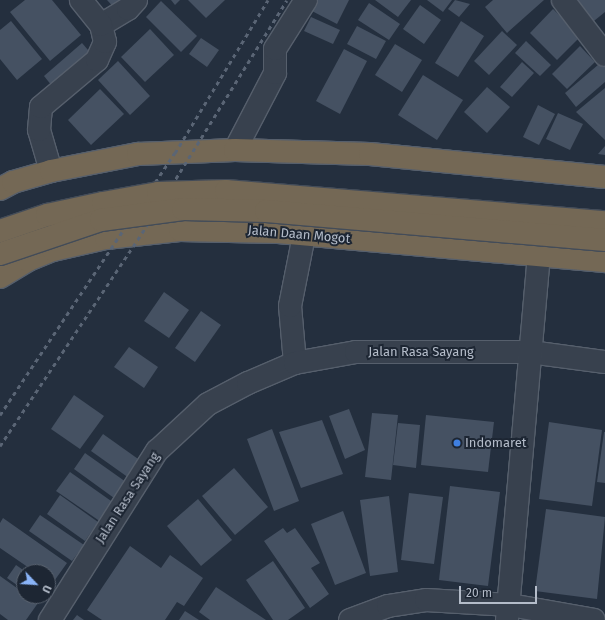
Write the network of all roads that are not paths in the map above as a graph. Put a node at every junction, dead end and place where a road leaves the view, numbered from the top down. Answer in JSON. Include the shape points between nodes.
{"nodes":[{"id":1,"x":81,"y":0,"type":"edge"},
{"id":2,"x":136,"y":0,"type":"edge"},
{"id":3,"x":306,"y":0,"type":"edge"},
{"id":4,"x":563,"y":0,"type":"edge"},
{"id":5,"x":101,"y":26,"type":"junction"},
{"id":6,"x":605,"y":55,"type":"edge"},
{"id":7,"x":235,"y":150,"type":"junction"},
{"id":8,"x":51,"y":171,"type":"junction"},
{"id":9,"x":605,"y":177,"type":"edge"},
{"id":10,"x":0,"y":190,"type":"edge"},
{"id":11,"x":605,"y":222,"type":"edge"},
{"id":12,"x":0,"y":232,"type":"edge"},
{"id":13,"x":304,"y":235,"type":"junction"},
{"id":14,"x":605,"y":240,"type":"edge"},
{"id":15,"x":0,"y":254,"type":"edge"},
{"id":16,"x":539,"y":255,"type":"junction"},
{"id":17,"x":605,"y":261,"type":"edge"},
{"id":18,"x":0,"y":278,"type":"edge"},
{"id":19,"x":530,"y":352,"type":"junction"},
{"id":20,"x":605,"y":362,"type":"edge"},
{"id":21,"x":295,"y":364,"type":"junction"},
{"id":22,"x":509,"y":613,"type":"edge"},
{"id":23,"x":50,"y":620,"type":"edge"},
{"id":24,"x":350,"y":620,"type":"edge"},
{"id":25,"x":594,"y":620,"type":"edge"}],
"edges":[{"from":1,"to":5,"type":"street"},
{"from":2,"to":5,"type":"street","via":[[128,9]]},
{"from":3,"to":7,"type":"street","via":[[275,49],[274,73]]},
{"from":4,"to":6,"type":"street"},
{"from":5,"to":8,"type":"street","via":[[105,42],[97,60],[41,107],[39,130]]},
{"from":7,"to":8,"type":"highway","via":[[138,154]]},
{"from":7,"to":9,"type":"highway","via":[[370,154]]},
{"from":8,"to":10,"type":"highway","via":[[13,182]]},
{"from":11,"to":12,"type":"highway","bridge":true,"via":[[226,191],[158,193],[47,215]]},
{"from":13,"to":16,"type":"highway","name":"Jalan Daan Mogot"},
{"from":13,"to":18,"type":"highway","name":"Jalan Daan Mogot","via":[[223,229],[106,238],[53,250],[28,260]]},
{"from":13,"to":21,"type":"street","via":[[290,306]]},
{"from":14,"to":15,"type":"highway","name":"Jalan Daan Mogot","bridge":true,"via":[[266,211],[183,209],[101,220]]},
{"from":16,"to":17,"type":"highway","name":"Jalan Daan Mogot"},
{"from":16,"to":19,"type":"street"},
{"from":19,"to":20,"type":"street","name":"Jalan Rasa Sayang"},
{"from":19,"to":21,"type":"street","name":"Jalan Rasa Sayang","via":[[356,352]]},
{"from":19,"to":22,"type":"street"},
{"from":21,"to":23,"type":"street","name":"Jalan Rasa Sayang","via":[[248,382],[208,404],[157,451]]},
{"from":22,"to":24,"type":"street","via":[[426,600],[388,606]]},
{"from":22,"to":25,"type":"street"}]}
